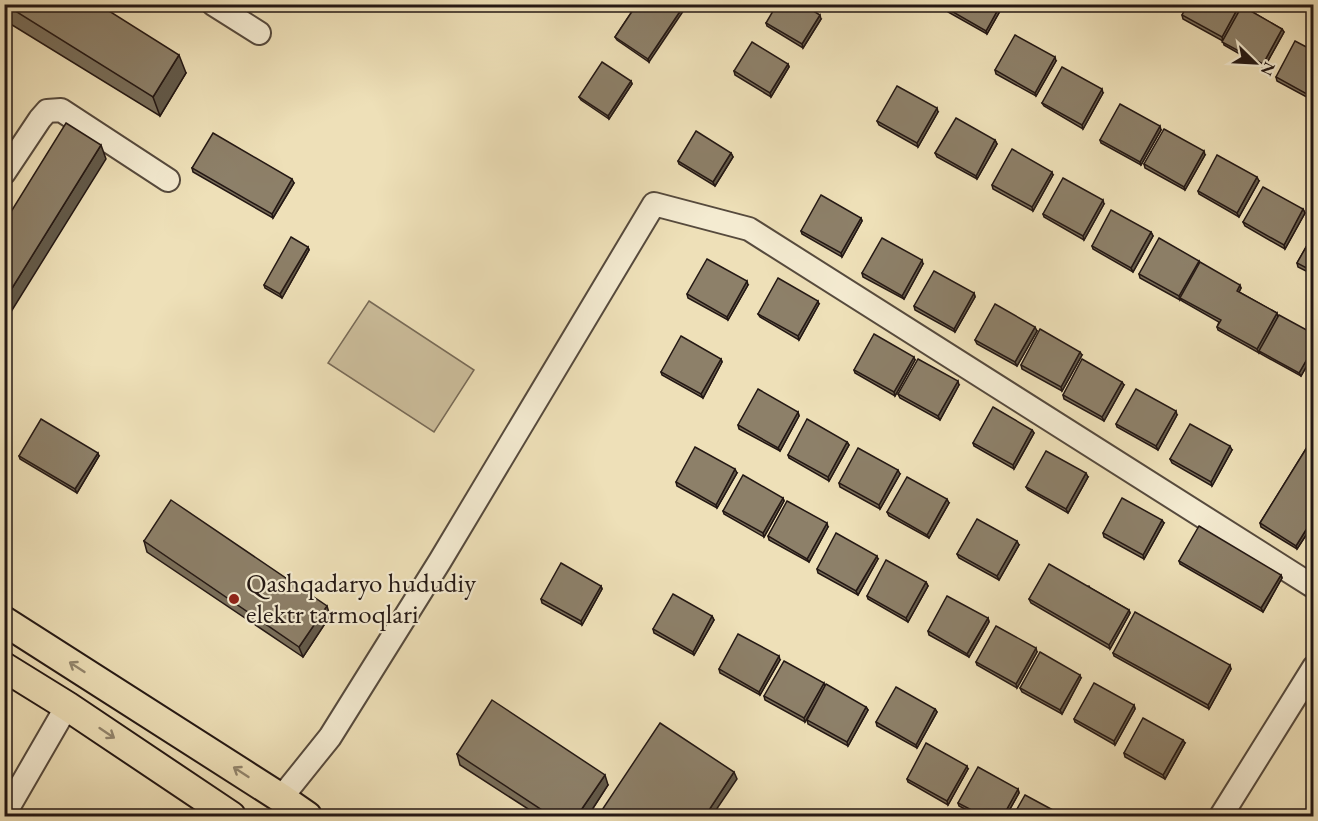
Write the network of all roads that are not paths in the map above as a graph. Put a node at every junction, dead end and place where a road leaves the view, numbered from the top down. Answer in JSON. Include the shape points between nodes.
{"nodes":[{"id":1,"x":213,"y":4,"type":"edge"},
{"id":2,"x":259,"y":33,"type":"dead end"},
{"id":3,"x":4,"y":173,"type":"edge"},
{"id":4,"x":168,"y":180,"type":"dead end"},
{"id":5,"x":1314,"y":586,"type":"edge"},
{"id":6,"x":4,"y":621,"type":"edge"},
{"id":7,"x":4,"y":667,"type":"edge"},
{"id":8,"x":1314,"y":667,"type":"edge"},
{"id":9,"x":67,"y":706,"type":"junction"},
{"id":10,"x":281,"y":798,"type":"junction"},
{"id":11,"x":4,"y":815,"type":"edge"},
{"id":12,"x":231,"y":816,"type":"edge"},
{"id":13,"x":307,"y":816,"type":"edge"},
{"id":14,"x":1221,"y":816,"type":"edge"}],
"edges":[{"from":1,"to":2,"type":"street"},
{"from":3,"to":4,"type":"street","via":[[47,111],[61,110]]},
{"from":5,"to":10,"type":"street","via":[[749,229],[654,204],[330,737]]},
{"from":10,"to":6,"type":"main road","one_way":true},
{"from":7,"to":9,"type":"main road"},
{"from":8,"to":14,"type":"street"},
{"from":9,"to":11,"type":"street"},
{"from":9,"to":12,"type":"main road","one_way":true},
{"from":10,"to":13,"type":"main road"}]}
